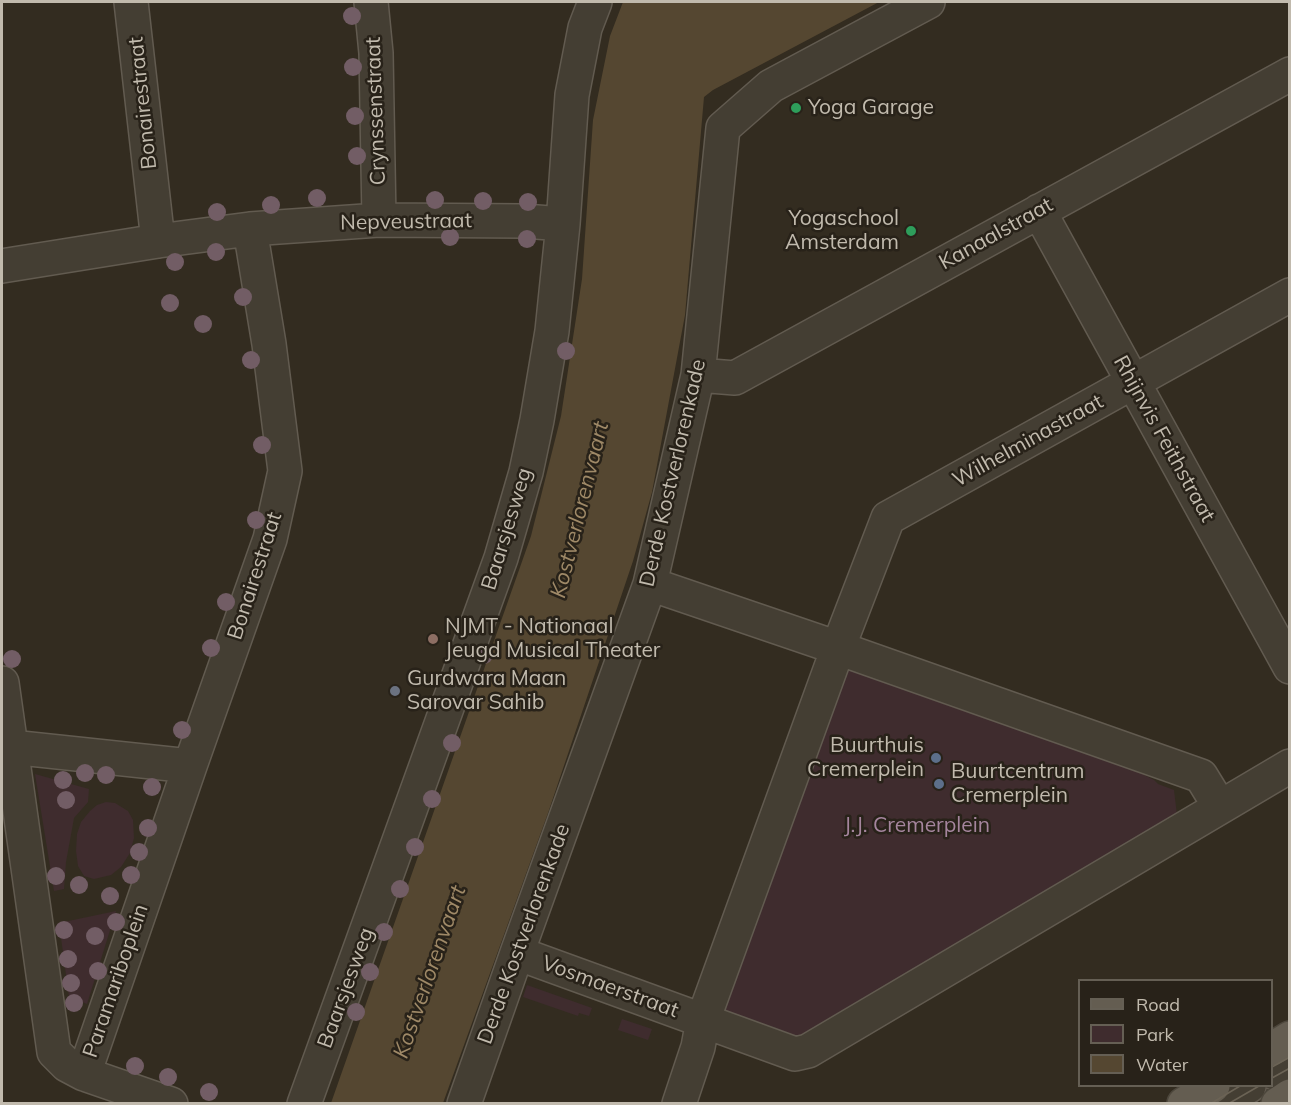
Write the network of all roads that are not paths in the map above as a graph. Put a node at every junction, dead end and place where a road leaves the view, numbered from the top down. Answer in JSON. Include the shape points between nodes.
{"nodes":[{"id":1,"x":131,"y":2,"type":"edge"},
{"id":2,"x":371,"y":2,"type":"edge"},
{"id":3,"x":595,"y":2,"type":"edge"},
{"id":4,"x":928,"y":2,"type":"edge"},
{"id":5,"x":1290,"y":74,"type":"edge"},
{"id":6,"x":1039,"y":211,"type":"junction"},
{"id":7,"x":379,"y":220,"type":"junction"},
{"id":8,"x":563,"y":224,"type":"junction"},
{"id":9,"x":250,"y":229,"type":"junction"},
{"id":10,"x":158,"y":241,"type":"junction"},
{"id":11,"x":2,"y":266,"type":"edge"},
{"id":12,"x":1290,"y":295,"type":"edge"},
{"id":13,"x":698,"y":375,"type":"junction"},
{"id":14,"x":1133,"y":382,"type":"junction"},
{"id":15,"x":650,"y":584,"type":"junction"},
{"id":16,"x":838,"y":648,"type":"junction"},
{"id":17,"x":1290,"y":667,"type":"edge"},
{"id":18,"x":2,"y":682,"type":"edge"},
{"id":19,"x":6,"y":727,"type":"edge"},
{"id":20,"x":190,"y":766,"type":"junction"},
{"id":21,"x":1289,"y":768,"type":"edge"},
{"id":22,"x":1220,"y":807,"type":"junction"},
{"id":23,"x":517,"y":953,"type":"junction"},
{"id":24,"x":704,"y":1020,"type":"junction"},
{"id":25,"x":1290,"y":1038,"type":"edge"},
{"id":26,"x":1273,"y":1048,"type":"edge"},
{"id":27,"x":1290,"y":1062,"type":"edge"},
{"id":28,"x":1273,"y":1071,"type":"edge"},
{"id":29,"x":84,"y":1074,"type":"junction"},
{"id":30,"x":1211,"y":1087,"type":"edge"},
{"id":31,"x":1247,"y":1087,"type":"edge"},
{"id":32,"x":1290,"y":1096,"type":"edge"},
{"id":33,"x":171,"y":1104,"type":"edge"},
{"id":34,"x":304,"y":1104,"type":"edge"},
{"id":35,"x":464,"y":1104,"type":"edge"},
{"id":36,"x":679,"y":1104,"type":"edge"},
{"id":37,"x":1184,"y":1104,"type":"edge"},
{"id":38,"x":1218,"y":1104,"type":"edge"},
{"id":39,"x":1278,"y":1104,"type":"edge"}],
"edges":[{"from":1,"to":10,"type":"street","name":"Bonairestraat"},
{"from":2,"to":7,"type":"street","name":"Crynssenstraat","via":[[376,53]]},
{"from":3,"to":8,"type":"street","name":"Baarsjesweg","via":[[585,28],[572,95]]},
{"from":4,"to":13,"type":"street","name":"Derde Kostverlorenkade","via":[[771,86],[723,128]]},
{"from":5,"to":6,"type":"street","name":"Kanaalstraat"},
{"from":6,"to":13,"type":"street","name":"Kanaalstraat","via":[[735,378]]},
{"from":6,"to":14,"type":"street","name":"Rhijnvis Feithstraat"},
{"from":7,"to":8,"type":"street","name":"Nepveustraat"},
{"from":7,"to":9,"type":"street","name":"Nepveustraat"},
{"from":8,"to":34,"type":"street","name":"Baarsjesweg","via":[[552,331],[537,420],[501,558]]},
{"from":9,"to":10,"type":"street","name":"Nepveustraat"},
{"from":9,"to":20,"type":"street","name":"Bonairestraat","via":[[285,471],[270,539]]},
{"from":10,"to":11,"type":"street"},
{"from":12,"to":14,"type":"street","name":"Wilhelminastraat"},
{"from":13,"to":15,"type":"street","name":"Derde Kostverlorenkade"},
{"from":14,"to":16,"type":"street","name":"Wilhelminastraat","via":[[888,518]]},
{"from":14,"to":17,"type":"street","name":"Rhijnvis Feithstraat"},
{"from":15,"to":16,"type":"street"},
{"from":15,"to":23,"type":"street","name":"Derde Kostverlorenkade"},
{"from":16,"to":22,"type":"street","via":[[1200,776]]},
{"from":16,"to":24,"type":"street"},
{"from":18,"to":19,"type":"street","name":"Paramariboplein"},
{"from":19,"to":20,"type":"street"},
{"from":19,"to":29,"type":"street","name":"Paramariboplein","via":[[54,1052]]},
{"from":20,"to":29,"type":"street","name":"Paramariboplein"},
{"from":21,"to":22,"type":"street"},
{"from":22,"to":24,"type":"street","via":[[808,1051],[795,1054]]},
{"from":23,"to":24,"type":"street","name":"Vosmaerstraat"},
{"from":23,"to":35,"type":"street","name":"Derde Kostverlorenkade"},
{"from":24,"to":36,"type":"street"},
{"from":25,"to":26,"type":"main road"},
{"from":27,"to":28,"type":"street"},
{"from":29,"to":33,"type":"street"},
{"from":30,"to":37,"type":"main road"},
{"from":31,"to":38,"type":"street"},
{"from":32,"to":39,"type":"main road"}]}
